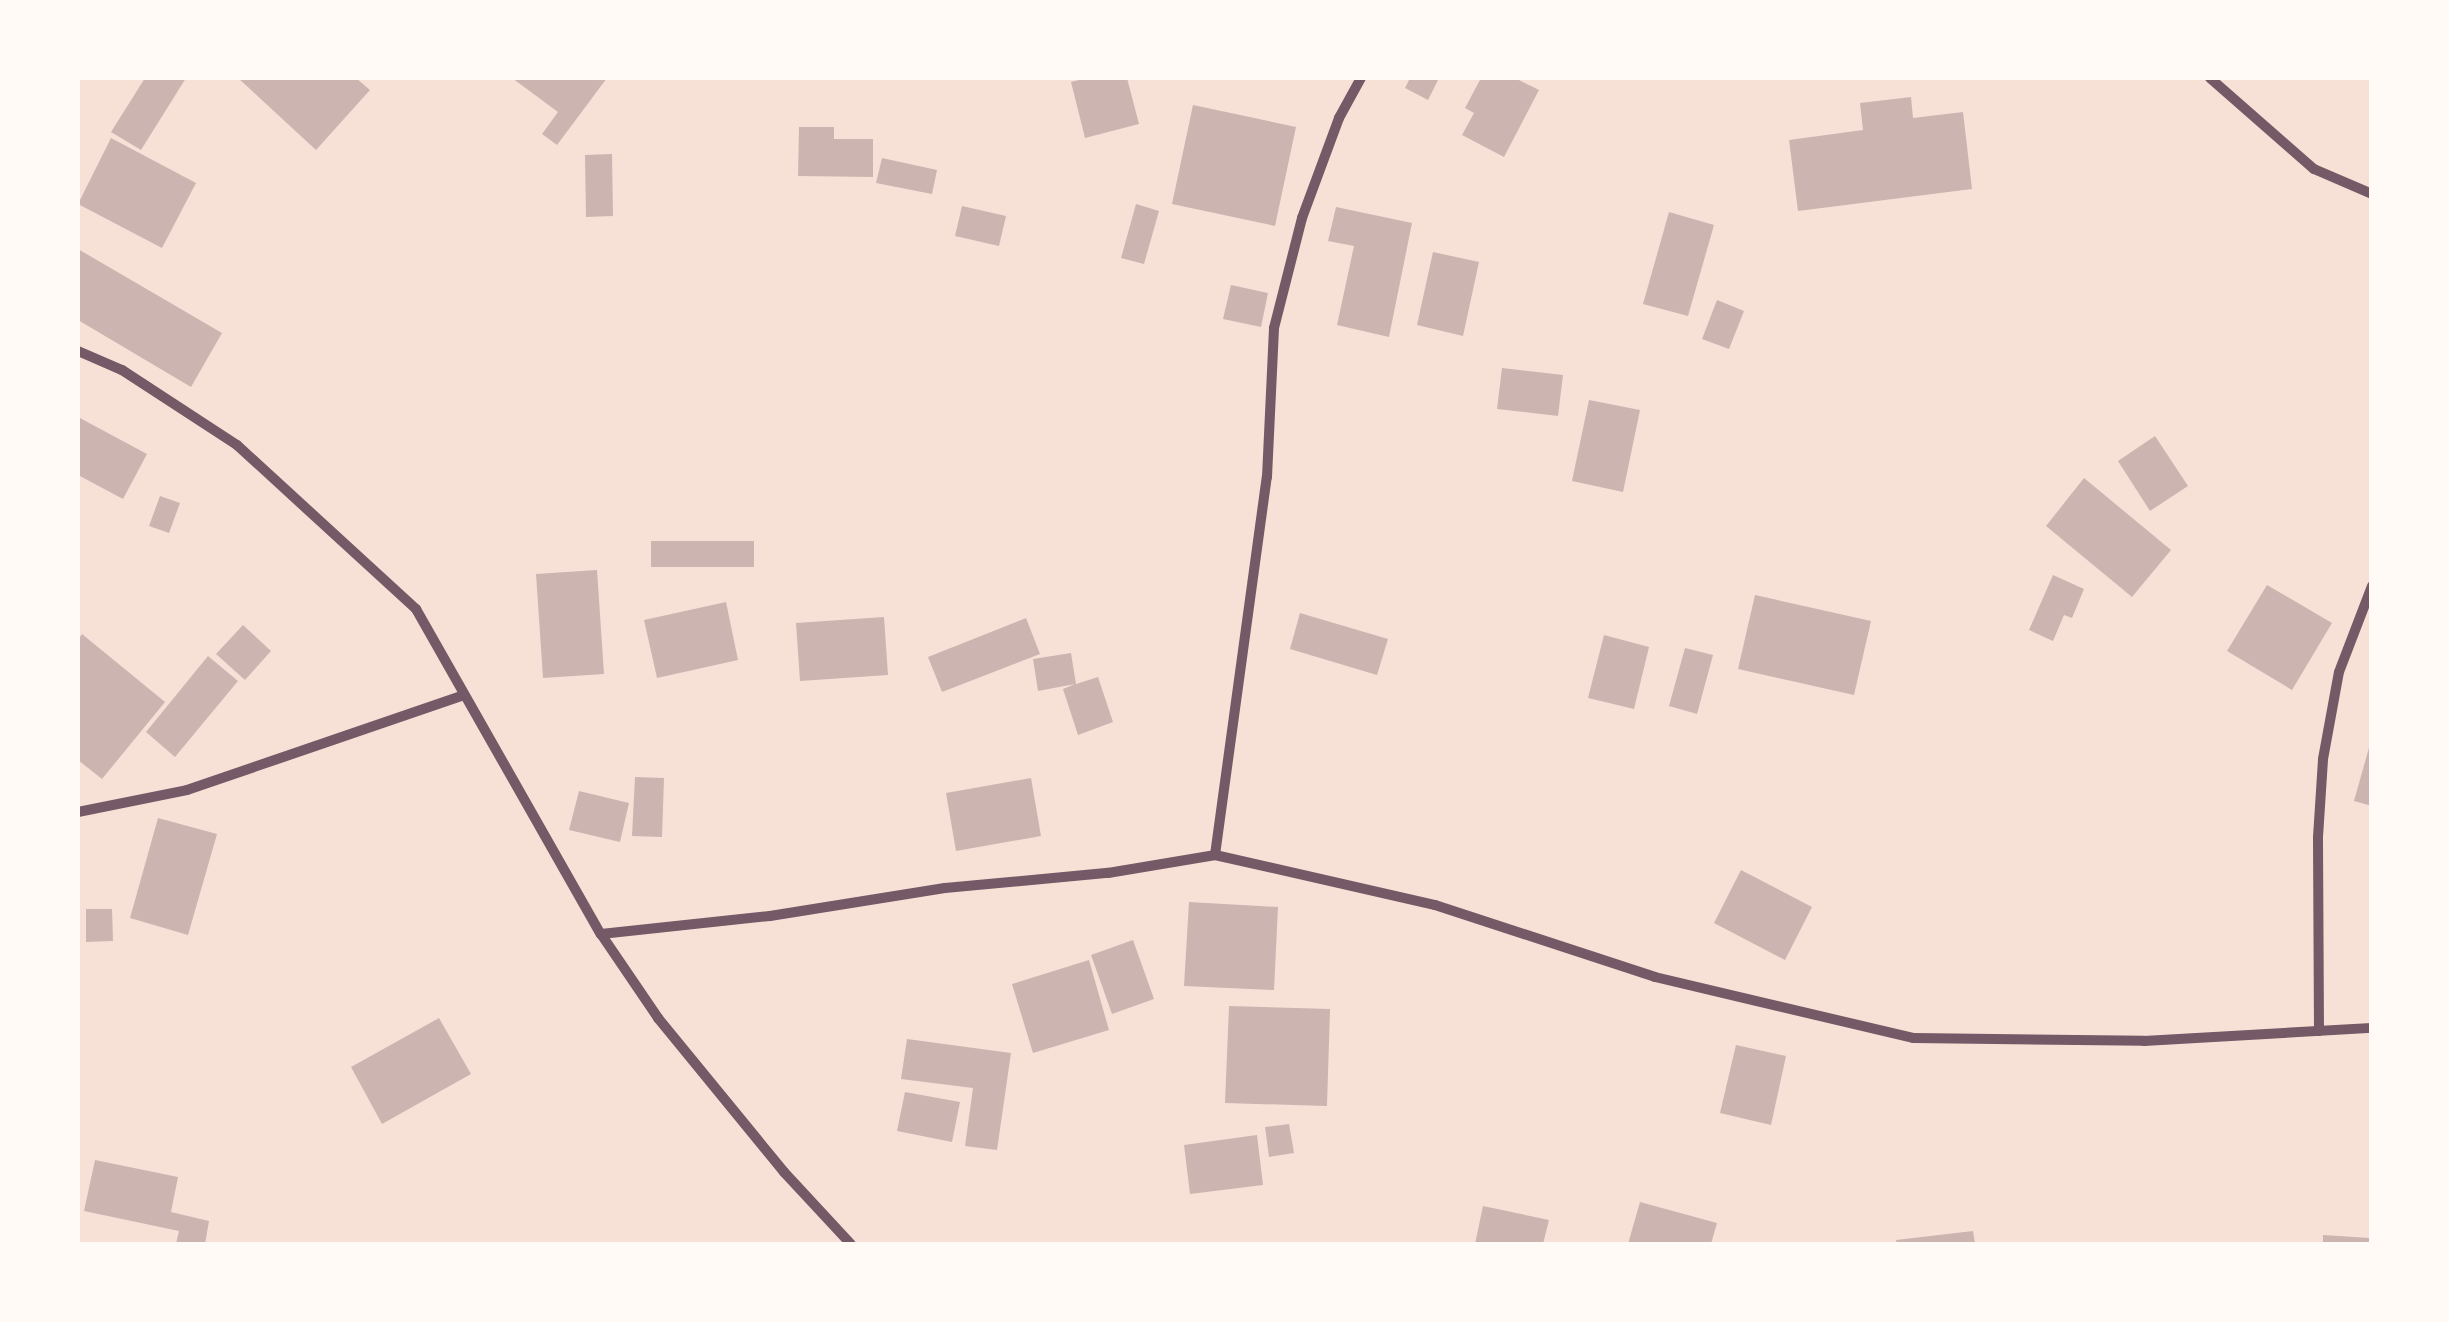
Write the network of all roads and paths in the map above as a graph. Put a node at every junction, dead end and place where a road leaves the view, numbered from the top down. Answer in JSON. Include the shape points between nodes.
{"nodes":[{"id":1,"x":1361,"y":78,"type":"edge"},
{"id":2,"x":2210,"y":78,"type":"edge"},
{"id":3,"x":2372,"y":194,"type":"edge"},
{"id":4,"x":78,"y":351,"type":"edge"},
{"id":5,"x":2372,"y":586,"type":"edge"},
{"id":6,"x":464,"y":694,"type":"junction"},
{"id":7,"x":78,"y":812,"type":"edge"},
{"id":8,"x":1216,"y":855,"type":"junction"},
{"id":9,"x":601,"y":934,"type":"junction"},
{"id":10,"x":2372,"y":1028,"type":"edge"},
{"id":11,"x":2319,"y":1031,"type":"junction"},
{"id":12,"x":851,"y":1244,"type":"edge"}],
"edges":[{"from":1,"to":8,"type":"street","via":[[1302,218],[1274,328],[1267,477]]},
{"from":2,"to":3,"type":"street","via":[[2314,170]]},
{"from":4,"to":6,"type":"street","via":[[122,370],[237,446],[416,609]]},
{"from":5,"to":11,"type":"street","via":[[2339,672],[2323,759]]},
{"from":6,"to":7,"type":"street","via":[[187,790]]},
{"from":6,"to":9,"type":"street"},
{"from":8,"to":9,"type":"street"},
{"from":8,"to":11,"type":"street","via":[[1419,900],[1655,976],[1913,1038],[2144,1041]]},
{"from":9,"to":12,"type":"street","via":[[658,1018]]},
{"from":10,"to":11,"type":"street"}]}
